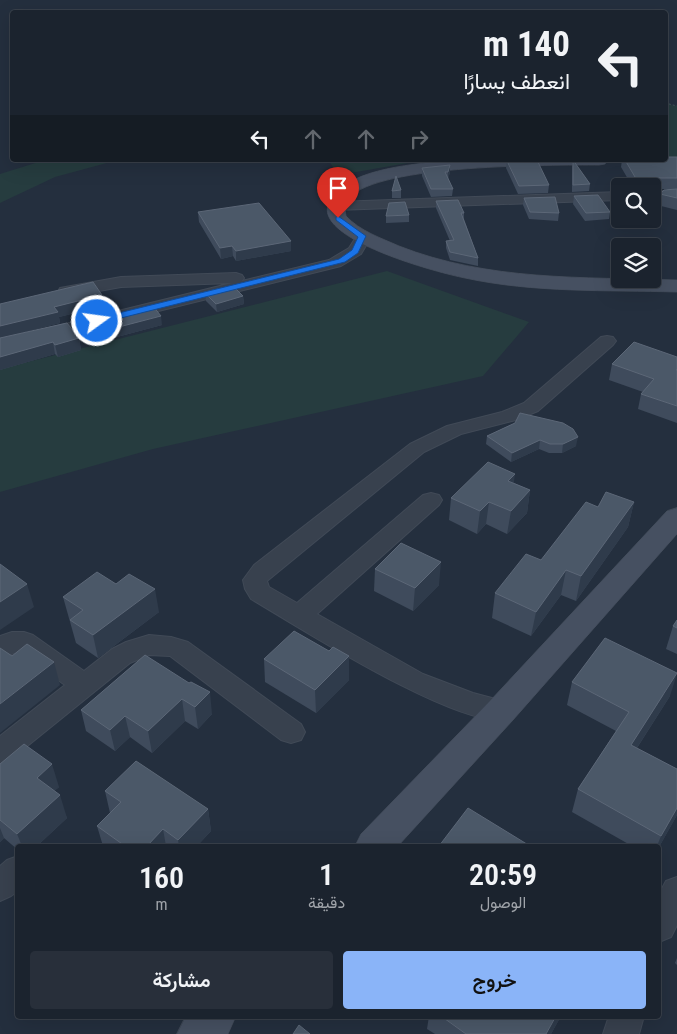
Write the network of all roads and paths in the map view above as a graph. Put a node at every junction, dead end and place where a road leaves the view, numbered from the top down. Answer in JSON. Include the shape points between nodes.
{"nodes":[{"id":1,"x":534,"y":162,"type":"edge"},
{"id":2,"x":661,"y":195,"type":"edge"},
{"id":3,"x":677,"y":195,"type":"edge"},
{"id":4,"x":611,"y":196,"type":"edge"},
{"id":5,"x":337,"y":212,"type":"junction"},
{"id":6,"x":362,"y":236,"type":"junction"},
{"id":7,"x":272,"y":279,"type":"junction"},
{"id":8,"x":677,"y":286,"type":"edge"},
{"id":9,"x":52,"y":295,"type":"edge"},
{"id":10,"x":607,"y":341,"type":"dead end"},
{"id":11,"x":0,"y":345,"type":"edge"},
{"id":12,"x":431,"y":500,"type":"dead end"},
{"id":13,"x":677,"y":517,"type":"edge"},
{"id":14,"x":298,"y":616,"type":"junction"},
{"id":15,"x":0,"y":648,"type":"edge"},
{"id":16,"x":85,"y":685,"type":"junction"},
{"id":17,"x":501,"y":711,"type":"junction"},
{"id":18,"x":292,"y":732,"type":"dead end"},
{"id":19,"x":0,"y":752,"type":"edge"},
{"id":20,"x":376,"y":844,"type":"edge"},
{"id":21,"x":15,"y":873,"type":"edge"},
{"id":22,"x":0,"y":886,"type":"edge"},
{"id":23,"x":677,"y":892,"type":"edge"},
{"id":24,"x":661,"y":922,"type":"edge"},
{"id":25,"x":212,"y":1019,"type":"edge"},
{"id":26,"x":626,"y":1019,"type":"edge"},
{"id":27,"x":198,"y":1034,"type":"edge"},
{"id":28,"x":621,"y":1034,"type":"edge"}],
"edges":[{"from":1,"to":5,"type":"street","via":[[469,164],[405,172],[359,183],[342,195]]},
{"from":2,"to":3,"type":"street"},
{"from":4,"to":5,"type":"street","via":[[395,203]]},
{"from":5,"to":6,"type":"street"},
{"from":6,"to":7,"type":"street","via":[[355,251],[342,260]]},
{"from":6,"to":8,"type":"street","via":[[436,264],[495,277]]},
{"from":7,"to":9,"type":"street","via":[[130,282]]},
{"from":7,"to":11,"type":"street"},
{"from":10,"to":14,"type":"street","via":[[531,407],[454,430],[417,448],[262,571],[255,580],[256,589]]},
{"from":12,"to":14,"type":"street"},
{"from":13,"to":17,"type":"street"},
{"from":14,"to":17,"type":"street","via":[[414,681],[469,703]]},
{"from":15,"to":16,"type":"street","via":[[12,642],[24,642]]},
{"from":16,"to":18,"type":"street","via":[[130,650],[150,644],[170,645]]},
{"from":16,"to":19,"type":"street"},
{"from":17,"to":20,"type":"street"},
{"from":21,"to":22,"type":"street"},
{"from":23,"to":24,"type":"street"},
{"from":25,"to":27,"type":"street"},
{"from":26,"to":28,"type":"street"}]}
